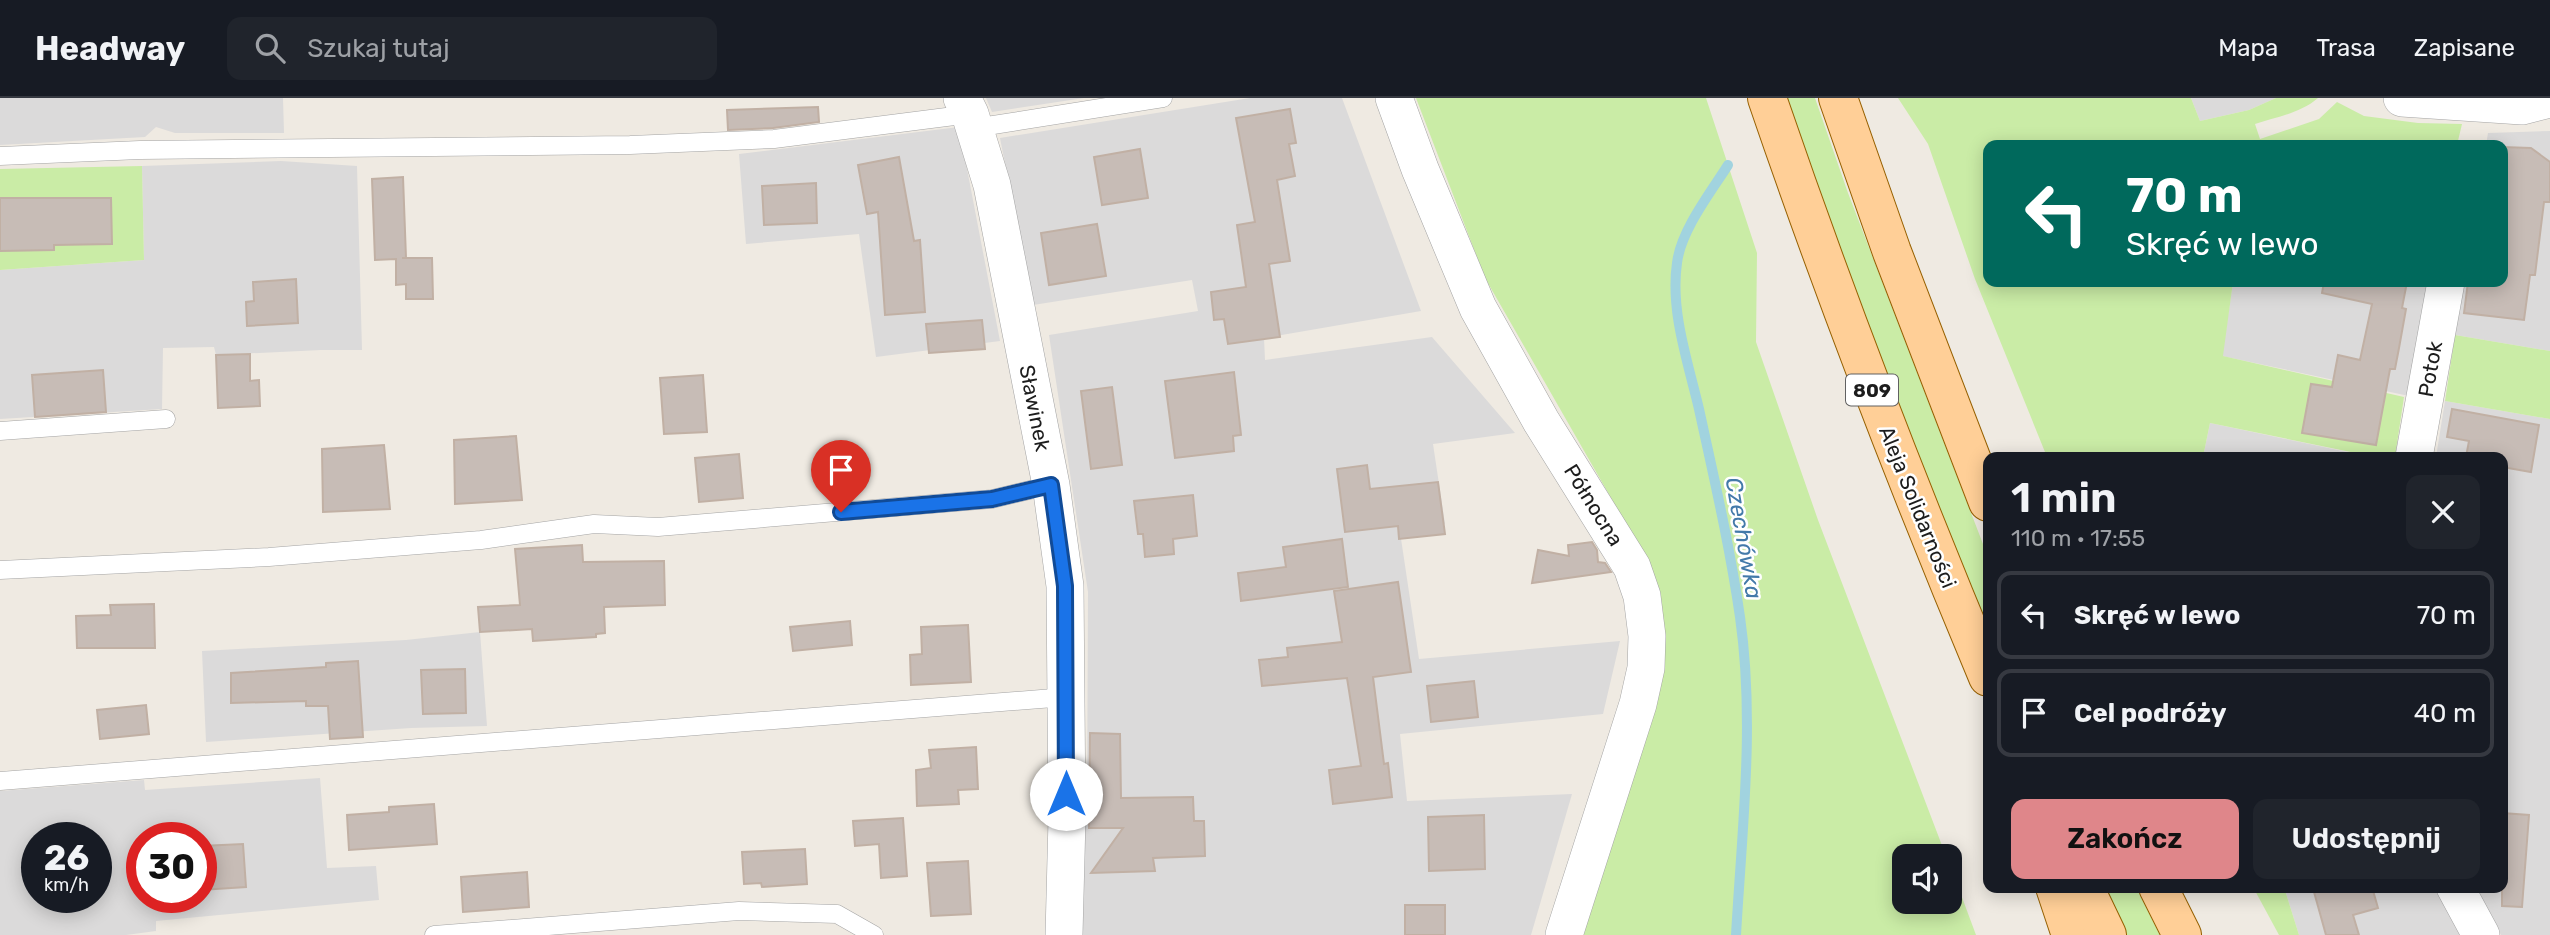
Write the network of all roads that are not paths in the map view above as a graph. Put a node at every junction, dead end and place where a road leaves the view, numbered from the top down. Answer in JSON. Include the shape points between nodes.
{"nodes":[{"id":1,"x":1163,"y":98,"type":"edge"},
{"id":2,"x":1394,"y":98,"type":"edge"},
{"id":3,"x":1767,"y":98,"type":"edge"},
{"id":4,"x":1838,"y":98,"type":"edge"},
{"id":5,"x":2402,"y":98,"type":"edge"},
{"id":6,"x":2550,"y":99,"type":"edge"},
{"id":7,"x":969,"y":113,"type":"edge"},
{"id":8,"x":0,"y":156,"type":"edge"},
{"id":9,"x":2445,"y":287,"type":"edge"},
{"id":10,"x":166,"y":419,"type":"dead end"},
{"id":11,"x":0,"y":431,"type":"edge"},
{"id":12,"x":2415,"y":452,"type":"edge"},
{"id":13,"x":1051,"y":485,"type":"junction"},
{"id":14,"x":1983,"y":489,"type":"edge"},
{"id":15,"x":0,"y":570,"type":"edge"},
{"id":16,"x":1983,"y":665,"type":"edge"},
{"id":17,"x":1066,"y":697,"type":"junction"},
{"id":18,"x":0,"y":780,"type":"edge"},
{"id":19,"x":2056,"y":893,"type":"edge"},
{"id":20,"x":2087,"y":893,"type":"edge"},
{"id":21,"x":2161,"y":893,"type":"edge"},
{"id":22,"x":2458,"y":893,"type":"edge"},
{"id":23,"x":434,"y":935,"type":"edge"},
{"id":24,"x":874,"y":935,"type":"edge"},
{"id":25,"x":1064,"y":935,"type":"edge"},
{"id":26,"x":1564,"y":935,"type":"edge"},
{"id":27,"x":2071,"y":935,"type":"edge"},
{"id":28,"x":2107,"y":935,"type":"edge"},
{"id":29,"x":2182,"y":935,"type":"edge"},
{"id":30,"x":2481,"y":935,"type":"edge"}],
"edges":[{"from":1,"to":7,"type":"lane"},
{"from":2,"to":26,"type":"street","name":"Północna","via":[[1478,308],[1541,421],[1632,567],[1642,596],[1646,668],[1638,705]]},
{"from":3,"to":16,"type":"main road","name":"Aleja Solidarności","number":"809","via":[[1886,429]]},
{"from":4,"to":14,"type":"main road"},
{"from":5,"to":6,"type":"street","via":[[2522,106]]},
{"from":7,"to":8,"type":"lane","via":[[774,139]]},
{"from":7,"to":13,"type":"street","name":"Sławinek","via":[[992,185]]},
{"from":9,"to":12,"type":"street","name":"Potok"},
{"from":10,"to":11,"type":"lane"},
{"from":13,"to":15,"type":"lane","via":[[992,499],[672,526],[594,524],[481,540],[269,557]]},
{"from":13,"to":17,"type":"street","name":"Sławinek","via":[[1065,586]]},
{"from":17,"to":18,"type":"lane"},
{"from":17,"to":25,"type":"street","name":"Sławinek"},
{"from":19,"to":27,"type":"main road"},
{"from":20,"to":28,"type":"main road"},
{"from":21,"to":29,"type":"main road"},
{"from":22,"to":30,"type":"street"},
{"from":23,"to":24,"type":"lane","via":[[739,911],[837,914]]}]}
